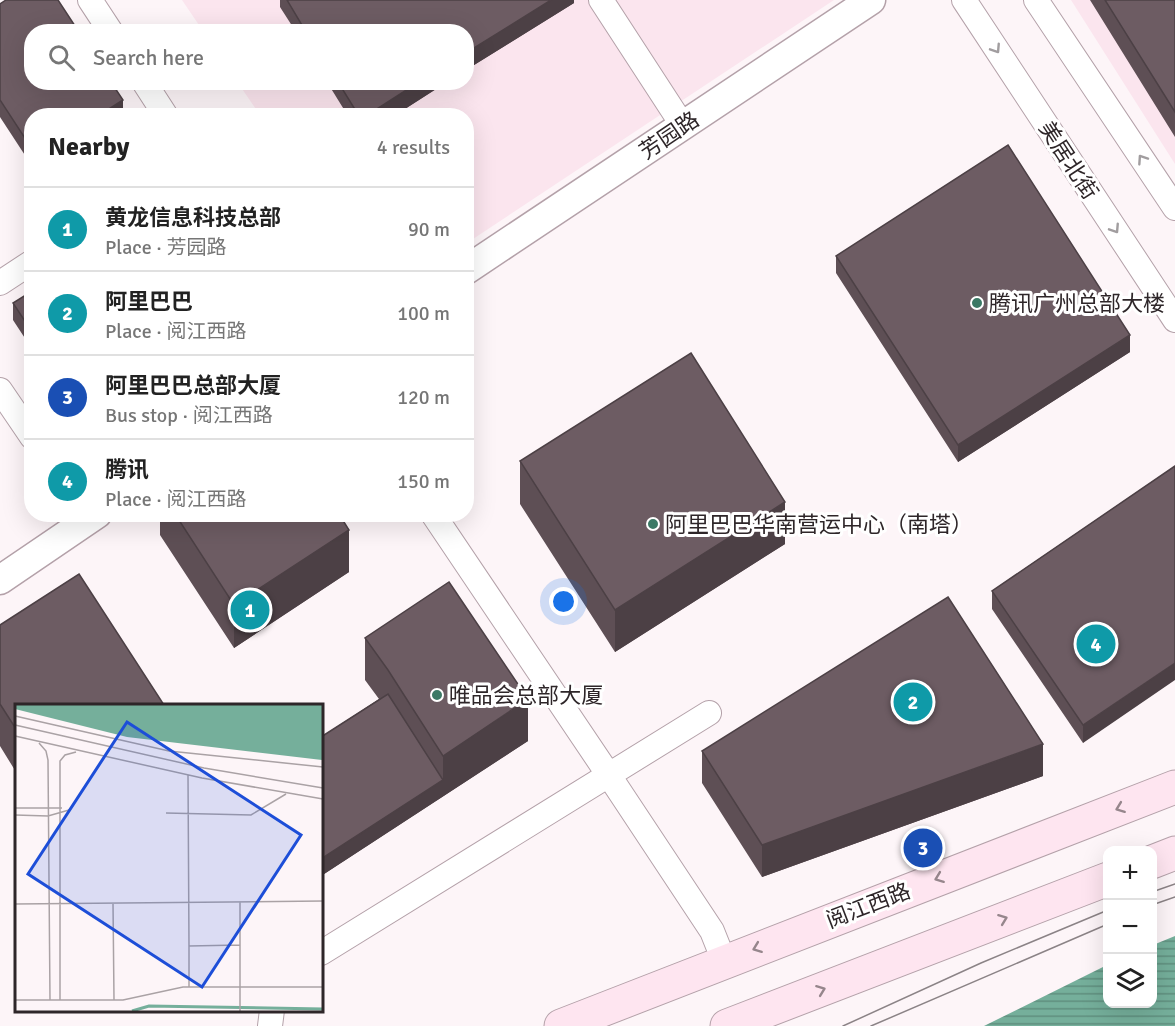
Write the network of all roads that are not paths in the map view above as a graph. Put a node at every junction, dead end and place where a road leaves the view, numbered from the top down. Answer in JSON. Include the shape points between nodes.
{"nodes":[{"id":1,"x":90,"y":0,"type":"edge"},
{"id":2,"x":601,"y":0,"type":"edge"},
{"id":3,"x":871,"y":0,"type":"edge"},
{"id":4,"x":963,"y":0,"type":"edge"},
{"id":5,"x":1036,"y":0,"type":"edge"},
{"id":6,"x":106,"y":24,"type":"edge"},
{"id":7,"x":149,"y":90,"type":"edge"},
{"id":8,"x":161,"y":108,"type":"edge"},
{"id":9,"x":683,"y":126,"type":"junction"},
{"id":10,"x":1175,"y":208,"type":"edge"},
{"id":11,"x":474,"y":265,"type":"edge"},
{"id":12,"x":24,"y":267,"type":"edge"},
{"id":13,"x":0,"y":283,"type":"edge"},
{"id":14,"x":1175,"y":320,"type":"edge"},
{"id":15,"x":0,"y":390,"type":"edge"},
{"id":16,"x":24,"y":425,"type":"edge"},
{"id":17,"x":82,"y":522,"type":"edge"},
{"id":18,"x":438,"y":522,"type":"edge"},
{"id":19,"x":0,"y":579,"type":"edge"},
{"id":20,"x":709,"y":713,"type":"dead end"},
{"id":21,"x":608,"y":774,"type":"junction"},
{"id":22,"x":1175,"y":787,"type":"edge"},
{"id":23,"x":1175,"y":853,"type":"edge"},
{"id":24,"x":1157,"y":860,"type":"edge"},
{"id":25,"x":1103,"y":881,"type":"edge"},
{"id":26,"x":322,"y":952,"type":"edge"},
{"id":27,"x":724,"y":961,"type":"junction"},
{"id":28,"x":272,"y":1011,"type":"edge"},
{"id":29,"x":270,"y":1026,"type":"edge"},
{"id":30,"x":561,"y":1026,"type":"edge"},
{"id":31,"x":727,"y":1026,"type":"edge"}],
"edges":[{"from":1,"to":6,"type":"street"},
{"from":2,"to":9,"type":"street"},
{"from":3,"to":9,"type":"street","name":"芳园路"},
{"from":4,"to":14,"type":"street","name":"美居北街","one_way":true},
{"from":10,"to":5,"type":"street","one_way":true},
{"from":7,"to":8,"type":"street"},
{"from":9,"to":11,"type":"street","name":"芳园路"},
{"from":12,"to":13,"type":"street"},
{"from":15,"to":16,"type":"street"},
{"from":17,"to":19,"type":"street"},
{"from":18,"to":21,"type":"street"},
{"from":20,"to":21,"type":"street"},
{"from":21,"to":26,"type":"street"},
{"from":21,"to":27,"type":"street","via":[[712,931]]},
{"from":22,"to":27,"type":"main road","name":"阅江西路","one_way":true},
{"from":23,"to":24,"type":"main road"},
{"from":31,"to":25,"type":"main road","one_way":true},
{"from":27,"to":30,"type":"main road","name":"阅江西路"},
{"from":28,"to":29,"type":"street"}]}
